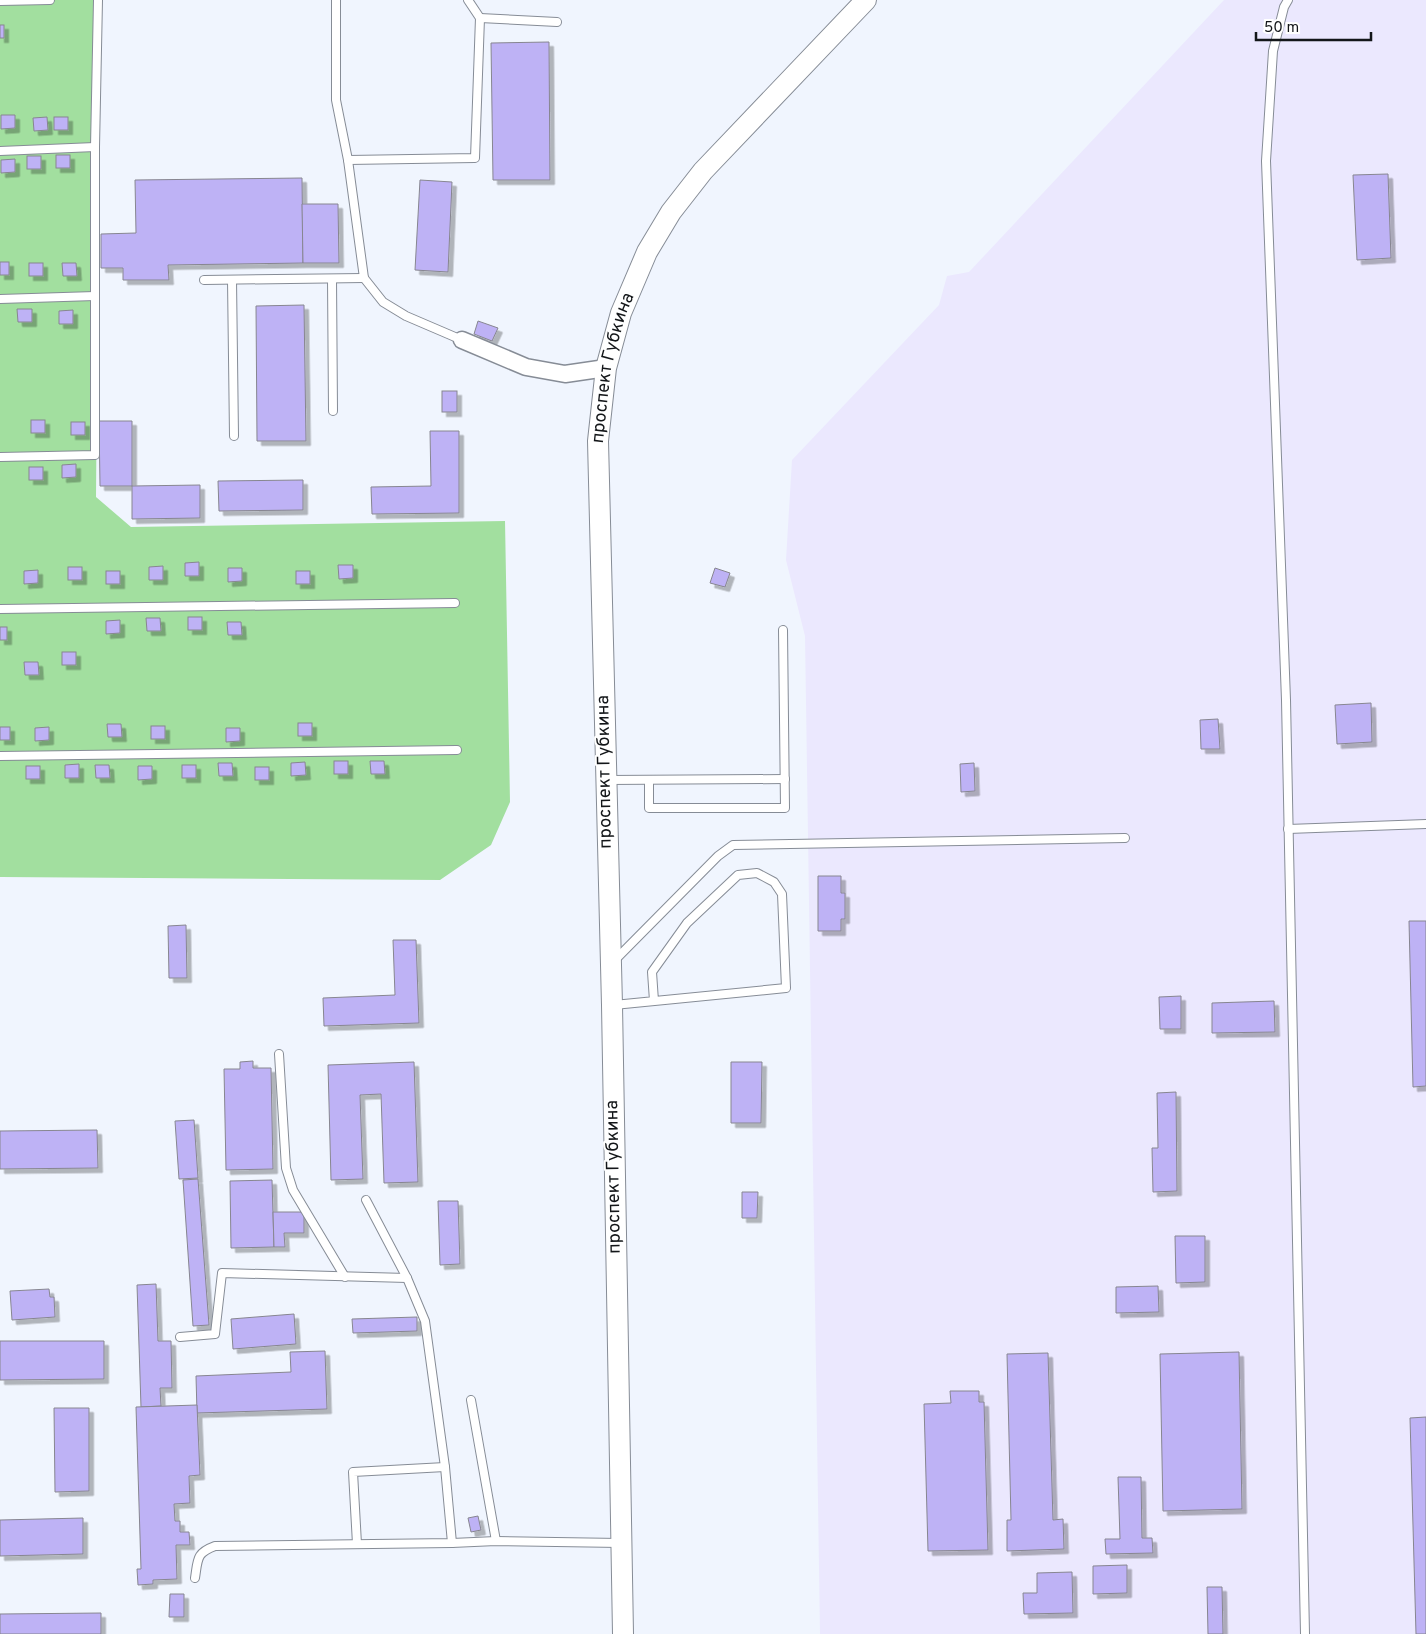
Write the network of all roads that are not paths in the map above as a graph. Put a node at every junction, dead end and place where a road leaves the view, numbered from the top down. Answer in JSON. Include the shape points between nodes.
{"nodes":[{"id":1,"x":50,"y":0,"type":"edge"},
{"id":2,"x":98,"y":0,"type":"edge"},
{"id":3,"x":336,"y":0,"type":"edge"},
{"id":4,"x":468,"y":0,"type":"edge"},
{"id":5,"x":866,"y":0,"type":"edge"},
{"id":6,"x":1288,"y":0,"type":"edge"},
{"id":7,"x":0,"y":1,"type":"edge"},
{"id":8,"x":480,"y":18,"type":"junction"},
{"id":9,"x":557,"y":22,"type":"dead end"},
{"id":10,"x":95,"y":147,"type":"junction"},
{"id":11,"x":0,"y":151,"type":"edge"},
{"id":12,"x":348,"y":160,"type":"junction"},
{"id":13,"x":364,"y":278,"type":"junction"},
{"id":14,"x":332,"y":279,"type":"junction"},
{"id":15,"x":204,"y":280,"type":"dead end"},
{"id":16,"x":232,"y":280,"type":"junction"},
{"id":17,"x":95,"y":296,"type":"junction"},
{"id":18,"x":0,"y":299,"type":"edge"},
{"id":19,"x":462,"y":340,"type":"joint"},
{"id":20,"x":606,"y":368,"type":"junction"},
{"id":21,"x":333,"y":411,"type":"dead end"},
{"id":22,"x":234,"y":436,"type":"dead end"},
{"id":23,"x":0,"y":457,"type":"edge"},
{"id":24,"x":455,"y":603,"type":"dead end"},
{"id":25,"x":0,"y":609,"type":"edge"},
{"id":26,"x":782,"y":630,"type":"dead end"},
{"id":27,"x":458,"y":750,"type":"dead end"},
{"id":28,"x":0,"y":756,"type":"edge"},
{"id":29,"x":606,"y":780,"type":"junction"},
{"id":30,"x":649,"y":780,"type":"junction"},
{"id":31,"x":785,"y":780,"type":"junction"},
{"id":32,"x":1426,"y":824,"type":"edge"},
{"id":33,"x":1288,"y":829,"type":"junction"},
{"id":34,"x":1125,"y":838,"type":"dead end"},
{"id":35,"x":610,"y":964,"type":"junction"},
{"id":36,"x":654,"y":1001,"type":"junction"},
{"id":37,"x":612,"y":1005,"type":"junction"},
{"id":38,"x":280,"y":1054,"type":"dead end"},
{"id":39,"x":366,"y":1200,"type":"dead end"},
{"id":40,"x":345,"y":1277,"type":"junction"},
{"id":41,"x":407,"y":1278,"type":"junction"},
{"id":42,"x":180,"y":1337,"type":"dead end"},
{"id":43,"x":471,"y":1400,"type":"dead end"},
{"id":44,"x":445,"y":1467,"type":"junction"},
{"id":45,"x":496,"y":1541,"type":"junction"},
{"id":46,"x":620,"y":1543,"type":"junction"},
{"id":47,"x":357,"y":1544,"type":"junction"},
{"id":48,"x":452,"y":1544,"type":"junction"},
{"id":49,"x":195,"y":1578,"type":"dead end"},
{"id":50,"x":623,"y":1634,"type":"edge"},
{"id":51,"x":1305,"y":1634,"type":"edge"}],
"edges":[{"from":1,"to":7,"type":"lane"},
{"from":2,"to":10,"type":"lane"},
{"from":3,"to":12,"type":"lane","via":[[336,100]]},
{"from":4,"to":8,"type":"lane"},
{"from":5,"to":20,"type":"street","name":"проспект Губкина","via":[[703,171],[672,212],[647,252],[625,304]]},
{"from":6,"to":33,"type":"lane","via":[[1273,51],[1266,161]]},
{"from":8,"to":9,"type":"lane"},
{"from":8,"to":12,"type":"lane","via":[[475,158]]},
{"from":10,"to":11,"type":"lane"},
{"from":10,"to":17,"type":"lane"},
{"from":12,"to":13,"type":"lane"},
{"from":13,"to":14,"type":"lane"},
{"from":13,"to":19,"type":"lane","via":[[383,302],[406,316]]},
{"from":14,"to":16,"type":"lane"},
{"from":14,"to":21,"type":"lane"},
{"from":15,"to":16,"type":"lane"},
{"from":16,"to":22,"type":"lane"},
{"from":17,"to":18,"type":"lane"},
{"from":17,"to":23,"type":"lane","via":[[95,455]]},
{"from":19,"to":20,"type":"street","via":[[526,367],[565,374]]},
{"from":20,"to":29,"type":"street","name":"проспект Губкина","via":[[598,441]]},
{"from":24,"to":25,"type":"lane"},
{"from":26,"to":31,"type":"lane"},
{"from":27,"to":28,"type":"lane"},
{"from":29,"to":30,"type":"lane"},
{"from":29,"to":35,"type":"street","name":"проспект Губкина"},
{"from":30,"to":31,"type":"lane"},
{"from":30,"to":31,"type":"lane","via":[[649,808],[785,808]]},
{"from":32,"to":33,"type":"lane"},
{"from":33,"to":51,"type":"lane"},
{"from":34,"to":35,"type":"lane","via":[[733,845],[718,856]]},
{"from":35,"to":37,"type":"street","name":"проспект Губкина"},
{"from":36,"to":36,"type":"lane","via":[[786,988],[782,894],[774,882],[757,873],[738,875],[687,923],[652,972]]},
{"from":36,"to":37,"type":"lane"},
{"from":37,"to":46,"type":"street","name":"проспект Губкина"},
{"from":38,"to":40,"type":"lane","via":[[289,1181]]},
{"from":39,"to":41,"type":"lane"},
{"from":40,"to":41,"type":"lane"},
{"from":40,"to":42,"type":"lane","via":[[222,1273],[216,1334]]},
{"from":41,"to":44,"type":"lane","via":[[425,1321]]},
{"from":43,"to":45,"type":"lane"},
{"from":44,"to":47,"type":"lane","via":[[354,1472]]},
{"from":44,"to":48,"type":"lane"},
{"from":45,"to":46,"type":"lane"},
{"from":45,"to":48,"type":"lane"},
{"from":46,"to":50,"type":"street","name":"проспект Губкина"},
{"from":47,"to":48,"type":"lane"},
{"from":47,"to":49,"type":"lane","via":[[215,1546],[198,1556]]}]}
